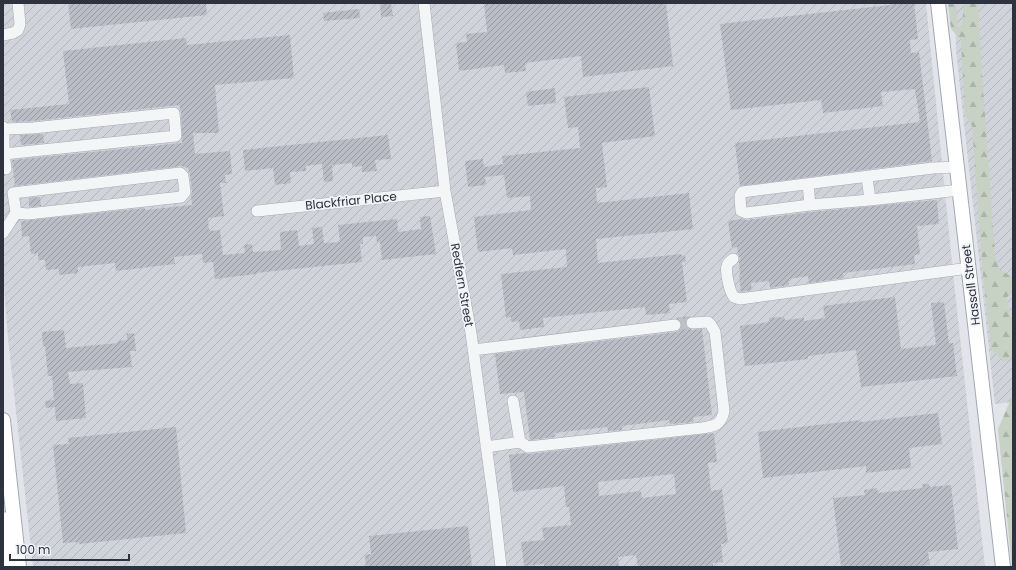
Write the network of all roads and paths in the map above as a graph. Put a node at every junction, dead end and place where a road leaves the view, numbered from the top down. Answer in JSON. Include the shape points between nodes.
{"nodes":[{"id":1,"x":18,"y":3,"type":"edge"},
{"id":2,"x":424,"y":3,"type":"edge"},
{"id":3,"x":938,"y":3,"type":"edge"},
{"id":4,"x":3,"y":35,"type":"edge"},
{"id":5,"x":3,"y":128,"type":"edge"},
{"id":6,"x":4,"y":154,"type":"junction"},
{"id":7,"x":957,"y":167,"type":"junction"},
{"id":8,"x":6,"y":169,"type":"dead end"},
{"id":9,"x":867,"y":177,"type":"junction"},
{"id":10,"x":808,"y":184,"type":"junction"},
{"id":11,"x":445,"y":190,"type":"junction"},
{"id":12,"x":960,"y":190,"type":"junction"},
{"id":13,"x":870,"y":200,"type":"junction"},
{"id":14,"x":810,"y":205,"type":"junction"},
{"id":15,"x":257,"y":211,"type":"dead end"},
{"id":16,"x":16,"y":213,"type":"junction"},
{"id":17,"x":3,"y":233,"type":"edge"},
{"id":18,"x":733,"y":259,"type":"dead end"},
{"id":19,"x":969,"y":268,"type":"junction"},
{"id":20,"x":692,"y":323,"type":"tunnel mouth"},
{"id":21,"x":676,"y":325,"type":"tunnel mouth"},
{"id":22,"x":473,"y":350,"type":"junction"},
{"id":23,"x":513,"y":401,"type":"dead end"},
{"id":24,"x":3,"y":420,"type":"edge"},
{"id":25,"x":520,"y":442,"type":"junction"},
{"id":26,"x":486,"y":447,"type":"junction"},
{"id":27,"x":3,"y":519,"type":"edge"},
{"id":28,"x":8,"y":567,"type":"edge"},
{"id":29,"x":19,"y":567,"type":"edge"},
{"id":30,"x":501,"y":567,"type":"edge"},
{"id":31,"x":1003,"y":567,"type":"edge"}],
"edges":[{"from":1,"to":4,"type":"street","via":[[18,30]]},
{"from":2,"to":11,"type":"street","name":"Redfern Street"},
{"from":3,"to":7,"type":"main road","name":"Hassall Street"},
{"from":5,"to":6,"type":"street"},
{"from":5,"to":6,"type":"street","via":[[33,128],[174,112],[176,136]]},
{"from":6,"to":8,"type":"street"},
{"from":7,"to":9,"type":"street"},
{"from":7,"to":12,"type":"main road","name":"Hassall Street"},
{"from":9,"to":10,"type":"street"},
{"from":9,"to":13,"type":"street"},
{"from":10,"to":14,"type":"street"},
{"from":10,"to":14,"type":"street","via":[[742,192],[740,211]]},
{"from":11,"to":15,"type":"street","name":"Blackfriar Place"},
{"from":11,"to":22,"type":"street","name":"Redfern Street"},
{"from":12,"to":13,"type":"street"},
{"from":12,"to":19,"type":"main road","name":"Hassall Street"},
{"from":13,"to":14,"type":"street"},
{"from":16,"to":16,"type":"street","via":[[28,214],[181,197],[185,192],[183,176],[180,173],[13,193]]},
{"from":16,"to":17,"type":"street"},
{"from":18,"to":19,"type":"street","via":[[726,266],[731,293],[740,299]]},
{"from":19,"to":31,"type":"main road","name":"Hassall Street"},
{"from":20,"to":25,"type":"street","via":[[708,322],[715,332],[724,411],[718,423],[702,428],[528,447]]},
{"from":21,"to":22,"type":"street"},
{"from":22,"to":26,"type":"street","name":"Redfern Street"},
{"from":23,"to":25,"type":"street"},
{"from":24,"to":29,"type":"main road"},
{"from":25,"to":26,"type":"street"},
{"from":26,"to":30,"type":"street","name":"Redfern Street"},
{"from":27,"to":28,"type":"main road"}]}
